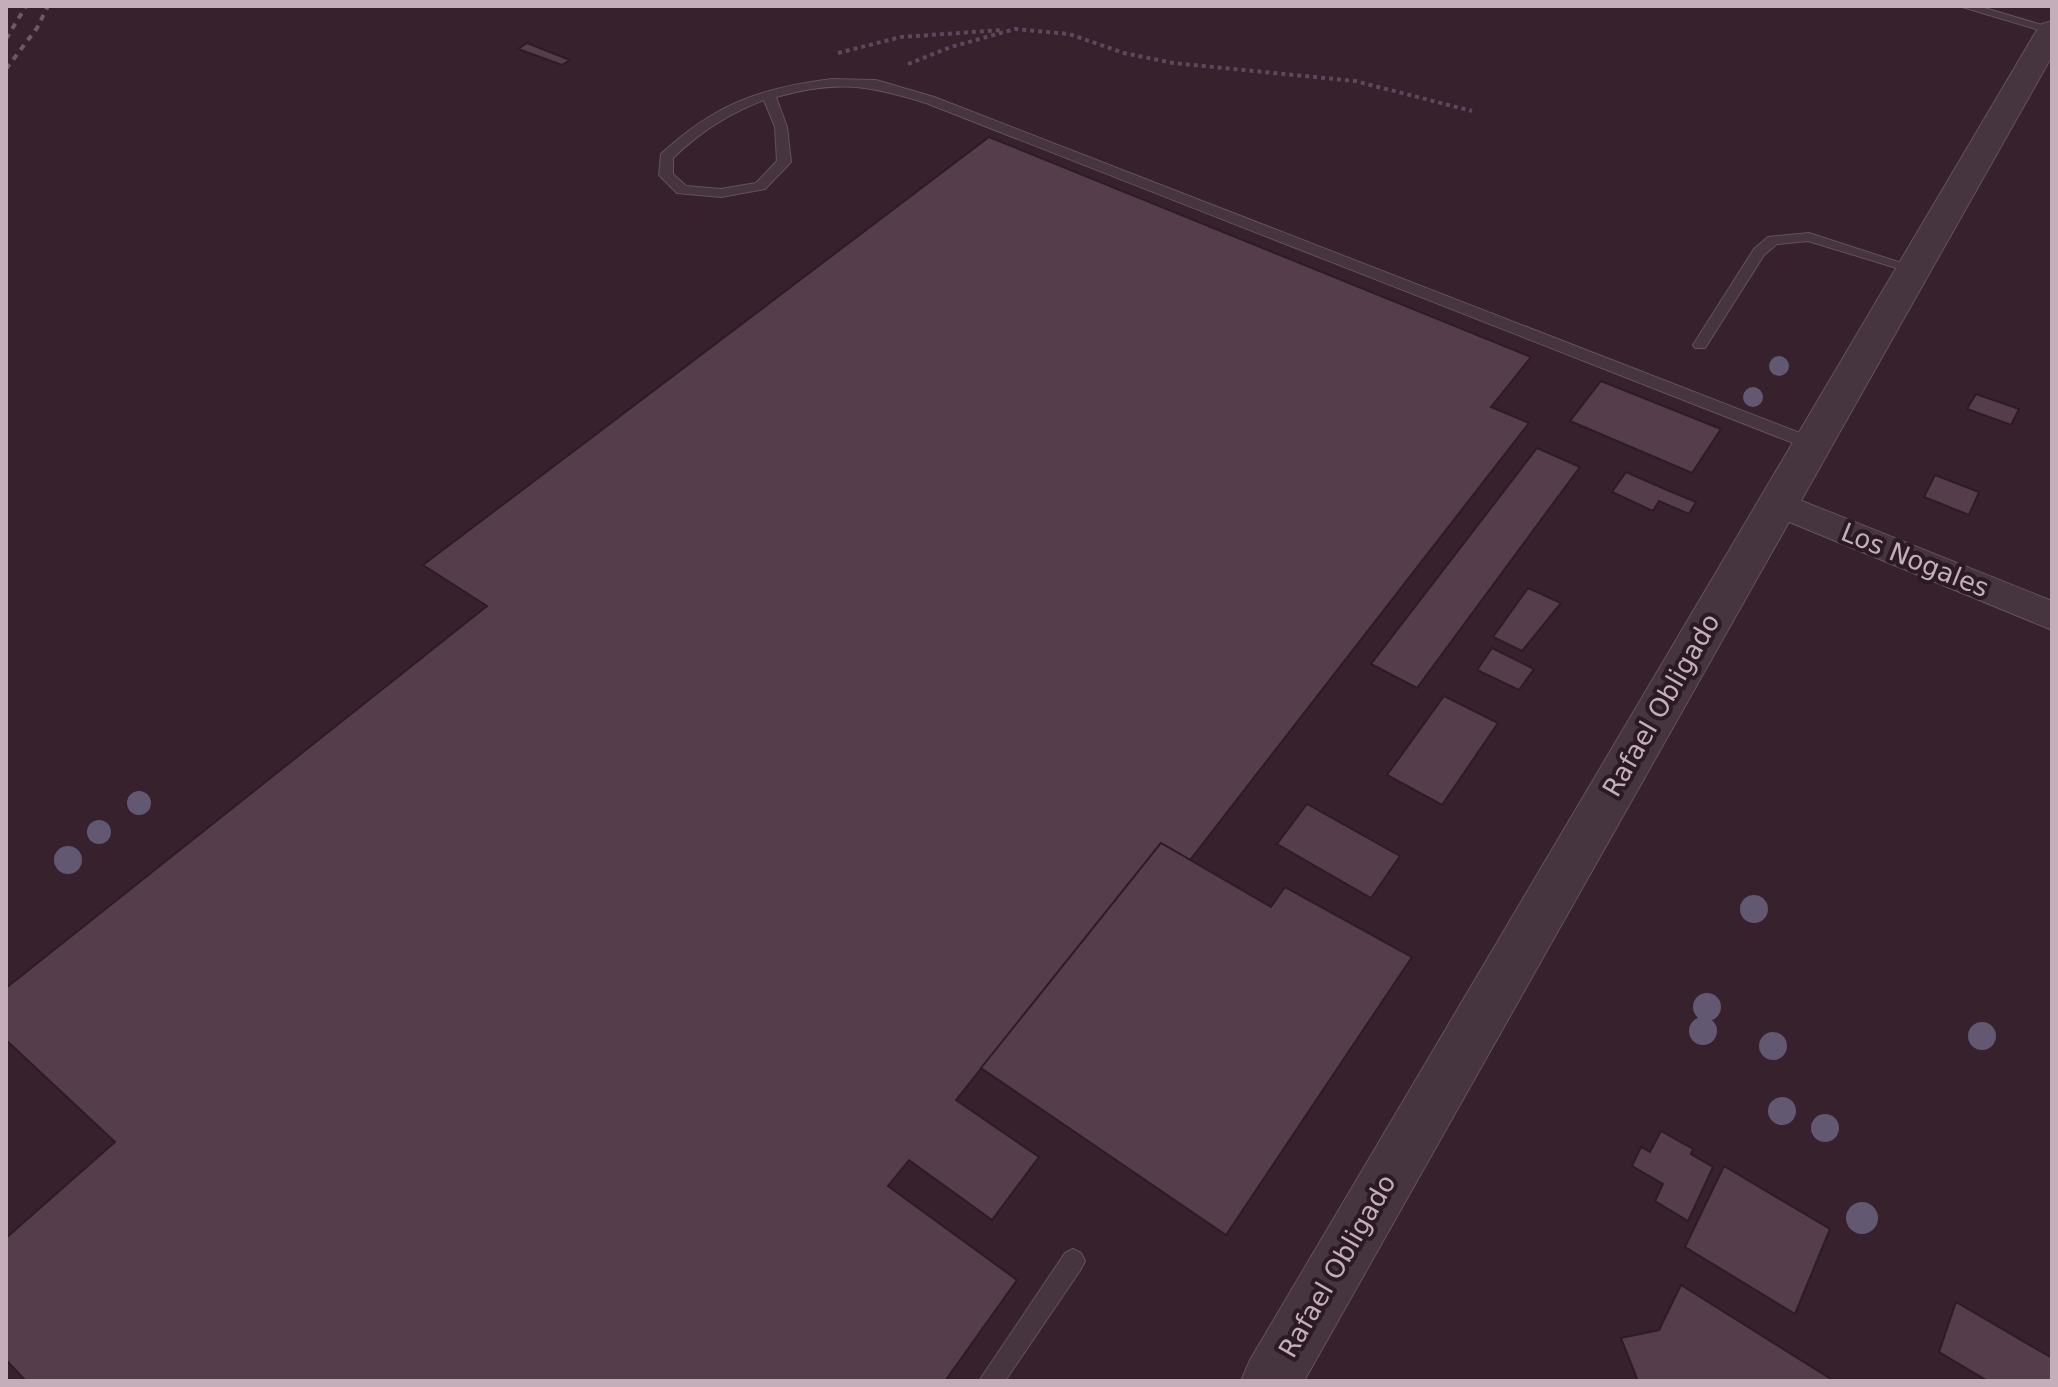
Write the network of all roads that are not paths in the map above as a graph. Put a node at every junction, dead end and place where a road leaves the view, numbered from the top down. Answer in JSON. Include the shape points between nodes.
{"nodes":[{"id":1,"x":1965,"y":6,"type":"edge"},
{"id":2,"x":2052,"y":30,"type":"edge"},
{"id":3,"x":769,"y":96,"type":"junction"},
{"id":4,"x":1913,"y":269,"type":"junction"},
{"id":5,"x":1700,"y":345,"type":"dead end"},
{"id":6,"x":1812,"y":444,"type":"junction"},
{"id":7,"x":1777,"y":503,"type":"junction"},
{"id":8,"x":2052,"y":616,"type":"edge"},
{"id":9,"x":1073,"y":1261,"type":"dead end"},
{"id":10,"x":991,"y":1381,"type":"edge"},
{"id":11,"x":1271,"y":1381,"type":"edge"}],
"edges":[{"from":1,"to":2,"type":"lane"},
{"from":2,"to":4,"type":"street","name":"Rafael Obligado"},
{"from":3,"to":3,"type":"lane","via":[[701,125],[666,157],[666,175],[682,190],[721,193],[760,186],[784,162],[781,127]]},
{"from":3,"to":6,"type":"lane","via":[[876,84],[930,100]]},
{"from":4,"to":5,"type":"lane","via":[[1809,237],[1773,240],[1759,252]]},
{"from":4,"to":6,"type":"street","name":"Rafael Obligado"},
{"from":6,"to":7,"type":"street","name":"Rafael Obligado"},
{"from":7,"to":8,"type":"street","name":"Los Nogales"},
{"from":7,"to":11,"type":"street","name":"Rafael Obligado"},
{"from":9,"to":10,"type":"lane"}]}
